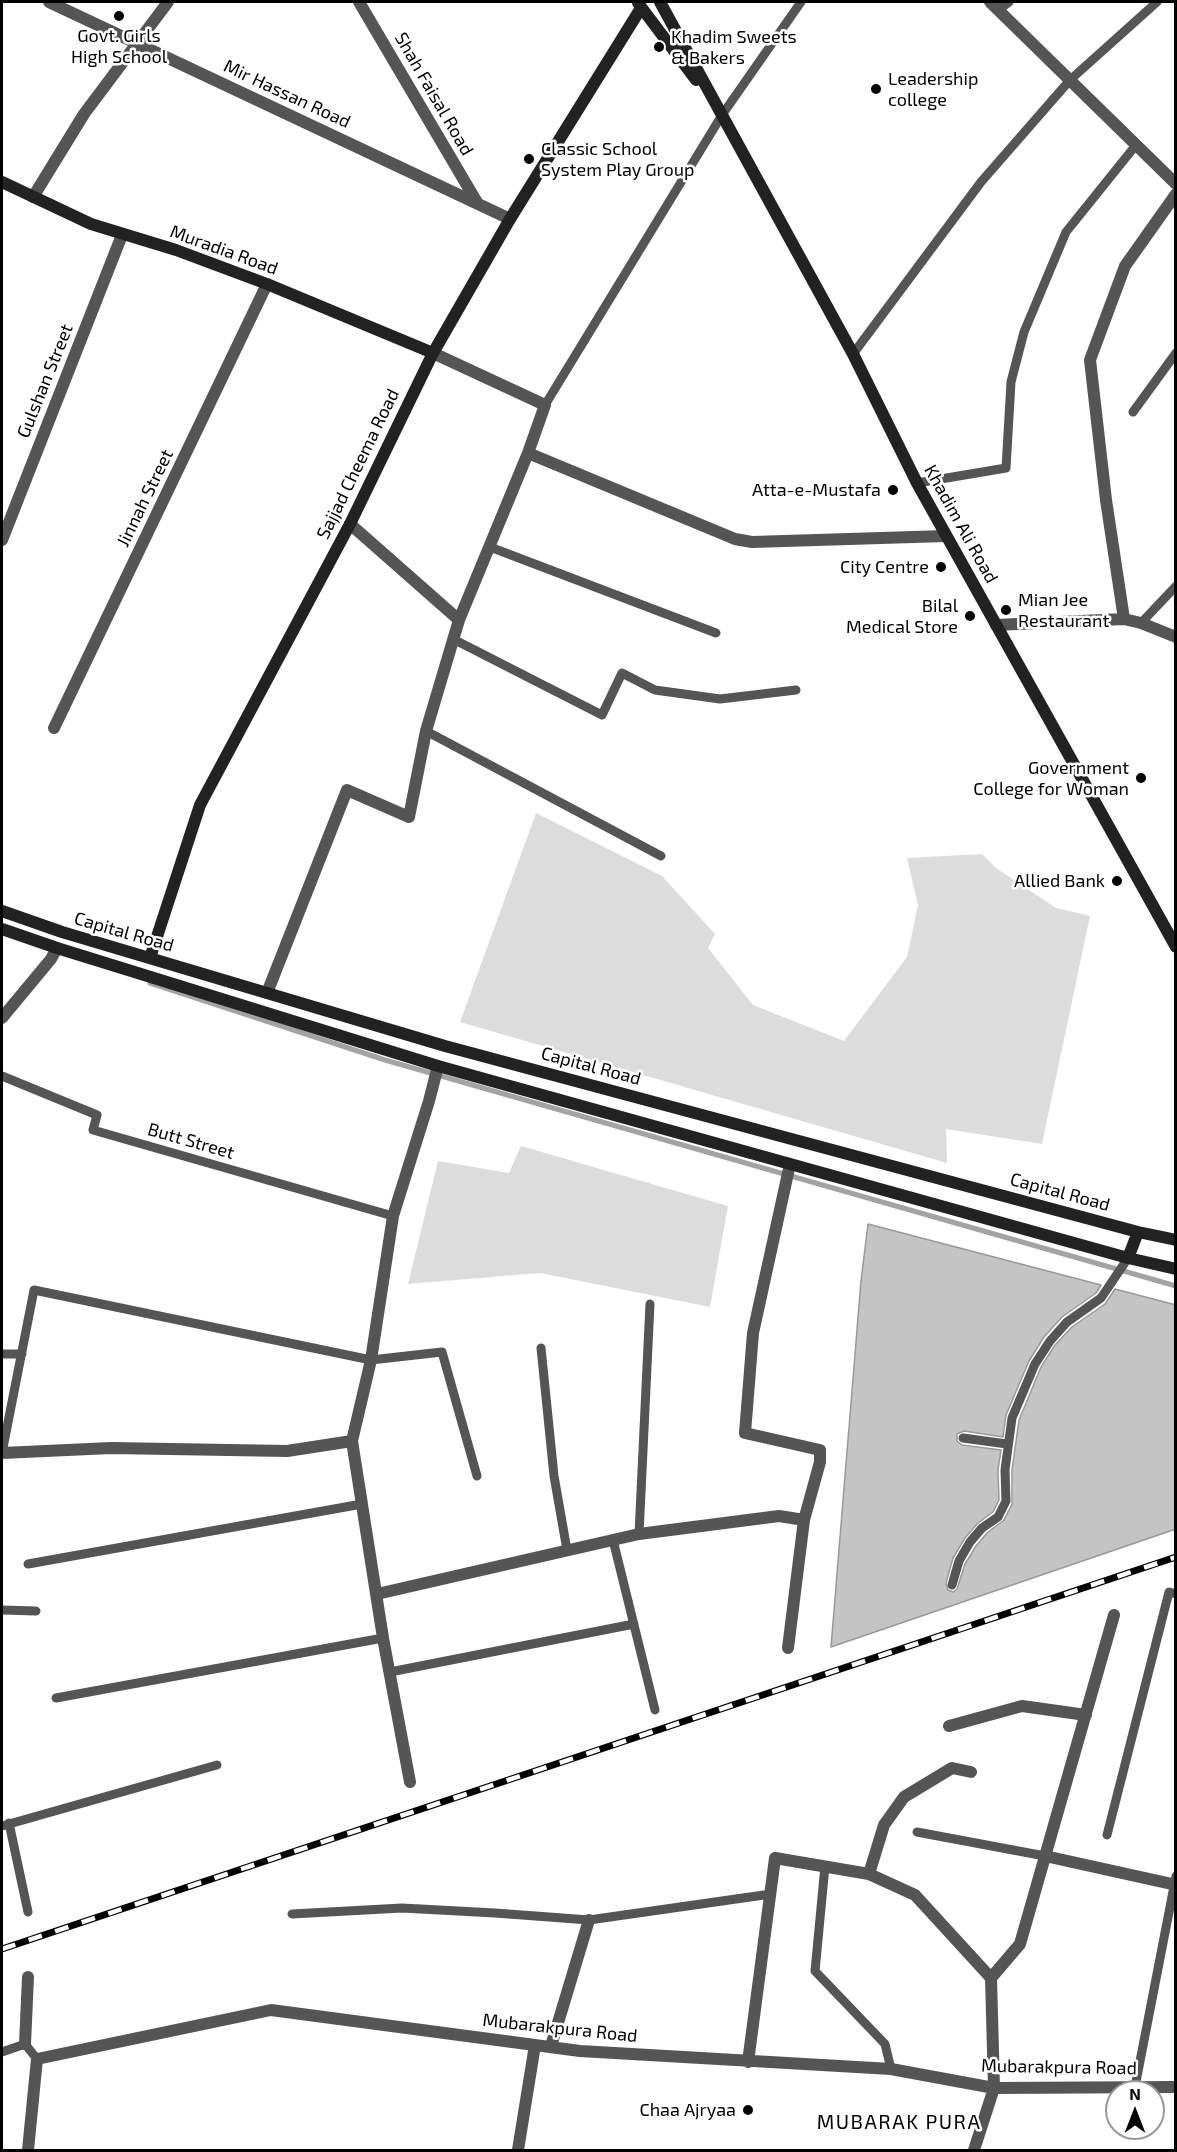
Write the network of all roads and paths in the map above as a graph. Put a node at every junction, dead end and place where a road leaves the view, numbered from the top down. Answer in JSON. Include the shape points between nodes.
{"nodes":[{"id":1,"x":49,"y":2,"type":"edge"},
{"id":2,"x":168,"y":2,"type":"edge"},
{"id":3,"x":359,"y":2,"type":"edge"},
{"id":4,"x":801,"y":2,"type":"edge"},
{"id":5,"x":1009,"y":2,"type":"edge"},
{"id":6,"x":1157,"y":2,"type":"edge"},
{"id":7,"x":663,"y":3,"type":"edge"},
{"id":8,"x":639,"y":5,"type":"edge"},
{"id":9,"x":994,"y":6,"type":"edge"},
{"id":10,"x":136,"y":43,"type":"junction"},
{"id":11,"x":1070,"y":80,"type":"junction"},
{"id":12,"x":722,"y":115,"type":"junction"},
{"id":13,"x":1136,"y":145,"type":"junction"},
{"id":14,"x":2,"y":182,"type":"edge"},
{"id":15,"x":1176,"y":184,"type":"edge"},
{"id":16,"x":1176,"y":194,"type":"edge"},
{"id":17,"x":33,"y":197,"type":"junction"},
{"id":18,"x":478,"y":204,"type":"junction"},
{"id":19,"x":510,"y":219,"type":"junction"},
{"id":20,"x":122,"y":235,"type":"junction"},
{"id":21,"x":267,"y":284,"type":"junction"},
{"id":22,"x":433,"y":353,"type":"junction"},
{"id":23,"x":1176,"y":353,"type":"edge"},
{"id":24,"x":853,"y":354,"type":"junction"},
{"id":25,"x":544,"y":405,"type":"junction"},
{"id":26,"x":1133,"y":412,"type":"dead end"},
{"id":27,"x":528,"y":453,"type":"junction"},
{"id":28,"x":917,"y":483,"type":"junction"},
{"id":29,"x":350,"y":524,"type":"junction"},
{"id":30,"x":946,"y":536,"type":"junction"},
{"id":31,"x":2,"y":540,"type":"edge"},
{"id":32,"x":490,"y":547,"type":"junction"},
{"id":33,"x":1176,"y":586,"type":"edge"},
{"id":34,"x":1124,"y":619,"type":"junction"},
{"id":35,"x":459,"y":620,"type":"junction"},
{"id":36,"x":1141,"y":623,"type":"junction"},
{"id":37,"x":996,"y":625,"type":"junction"},
{"id":38,"x":716,"y":633,"type":"dead end"},
{"id":39,"x":1176,"y":637,"type":"edge"},
{"id":40,"x":453,"y":639,"type":"junction"},
{"id":41,"x":796,"y":690,"type":"dead end"},
{"id":42,"x":54,"y":728,"type":"dead end"},
{"id":43,"x":426,"y":731,"type":"junction"},
{"id":44,"x":661,"y":856,"type":"dead end"},
{"id":45,"x":2,"y":910,"type":"edge"},
{"id":46,"x":2,"y":929,"type":"edge"},
{"id":47,"x":62,"y":932,"type":"junction"},
{"id":48,"x":1176,"y":947,"type":"edge"},
{"id":49,"x":55,"y":952,"type":"junction"},
{"id":50,"x":150,"y":958,"type":"junction"},
{"id":51,"x":267,"y":993,"type":"junction"},
{"id":52,"x":2,"y":1018,"type":"edge"},
{"id":53,"x":446,"y":1046,"type":"junction"},
{"id":54,"x":438,"y":1065,"type":"junction"},
{"id":55,"x":2,"y":1076,"type":"edge"},
{"id":56,"x":790,"y":1164,"type":"junction"},
{"id":57,"x":393,"y":1216,"type":"junction"},
{"id":58,"x":1138,"y":1232,"type":"junction"},
{"id":59,"x":1176,"y":1240,"type":"edge"},
{"id":60,"x":1128,"y":1259,"type":"junction"},
{"id":61,"x":1176,"y":1269,"type":"edge"},
{"id":62,"x":650,"y":1304,"type":"dead end"},
{"id":63,"x":541,"y":1348,"type":"dead end"},
{"id":64,"x":2,"y":1354,"type":"edge"},
{"id":65,"x":22,"y":1354,"type":"junction"},
{"id":66,"x":371,"y":1360,"type":"junction"},
{"id":67,"x":963,"y":1438,"type":"dead end"},
{"id":68,"x":352,"y":1441,"type":"junction"},
{"id":69,"x":1007,"y":1444,"type":"junction"},
{"id":70,"x":2,"y":1453,"type":"edge"},
{"id":71,"x":477,"y":1476,"type":"dead end"},
{"id":72,"x":362,"y":1504,"type":"junction"},
{"id":73,"x":804,"y":1520,"type":"junction"},
{"id":74,"x":639,"y":1534,"type":"junction"},
{"id":75,"x":613,"y":1540,"type":"junction"},
{"id":76,"x":567,"y":1550,"type":"junction"},
{"id":77,"x":28,"y":1564,"type":"dead end"},
{"id":78,"x":952,"y":1585,"type":"dead end"},
{"id":79,"x":377,"y":1594,"type":"junction"},
{"id":80,"x":1176,"y":1594,"type":"edge"},
{"id":81,"x":2,"y":1610,"type":"edge"},
{"id":82,"x":36,"y":1611,"type":"dead end"},
{"id":83,"x":1114,"y":1615,"type":"dead end"},
{"id":84,"x":634,"y":1624,"type":"junction"},
{"id":85,"x":383,"y":1638,"type":"junction"},
{"id":86,"x":788,"y":1648,"type":"dead end"},
{"id":87,"x":390,"y":1672,"type":"junction"},
{"id":88,"x":56,"y":1698,"type":"dead end"},
{"id":89,"x":655,"y":1710,"type":"dead end"},
{"id":90,"x":1086,"y":1715,"type":"junction"},
{"id":91,"x":949,"y":1726,"type":"dead end"},
{"id":92,"x":217,"y":1765,"type":"dead end"},
{"id":93,"x":971,"y":1772,"type":"dead end"},
{"id":94,"x":410,"y":1782,"type":"dead end"},
{"id":95,"x":5,"y":1824,"type":"edge"},
{"id":96,"x":917,"y":1833,"type":"dead end"},
{"id":97,"x":1107,"y":1835,"type":"dead end"},
{"id":98,"x":1045,"y":1856,"type":"junction"},
{"id":99,"x":825,"y":1866,"type":"junction"},
{"id":100,"x":869,"y":1874,"type":"junction"},
{"id":101,"x":1175,"y":1882,"type":"edge"},
{"id":102,"x":771,"y":1894,"type":"junction"},
{"id":103,"x":28,"y":1912,"type":"dead end"},
{"id":104,"x":292,"y":1914,"type":"dead end"},
{"id":105,"x":589,"y":1920,"type":"junction"},
{"id":106,"x":28,"y":1977,"type":"dead end"},
{"id":107,"x":991,"y":1978,"type":"junction"},
{"id":108,"x":25,"y":2044,"type":"junction"},
{"id":109,"x":535,"y":2044,"type":"junction"},
{"id":110,"x":551,"y":2046,"type":"junction"},
{"id":111,"x":2,"y":2052,"type":"edge"},
{"id":112,"x":37,"y":2059,"type":"junction"},
{"id":113,"x":748,"y":2062,"type":"junction"},
{"id":114,"x":891,"y":2069,"type":"junction"},
{"id":115,"x":1136,"y":2080,"type":"edge"},
{"id":116,"x":1105,"y":2086,"type":"edge"},
{"id":117,"x":994,"y":2088,"type":"junction"},
{"id":118,"x":28,"y":2151,"type":"edge"},
{"id":119,"x":518,"y":2151,"type":"edge"},
{"id":120,"x":974,"y":2151,"type":"edge"}],
"edges":[{"from":1,"to":10,"type":"street","name":"Mir Hassan Road"},
{"from":2,"to":10,"type":"street"},
{"from":3,"to":18,"type":"street","name":"Shah Faisal Road"},
{"from":4,"to":12,"type":"lane"},
{"from":5,"to":9,"type":"lane"},
{"from":6,"to":11,"type":"lane"},
{"from":7,"to":12,"type":"street","name":"Khadim Ali Road"},
{"from":8,"to":12,"type":"street","name":"Khadim Ali Road"},
{"from":8,"to":19,"type":"street","name":"Sajjad Cheema Road"},
{"from":9,"to":11,"type":"street"},
{"from":10,"to":17,"type":"street","via":[[84,114]]},
{"from":10,"to":18,"type":"street","name":"Mir Hassan Road"},
{"from":11,"to":13,"type":"street"},
{"from":11,"to":24,"type":"lane","via":[[981,182]]},
{"from":12,"to":24,"type":"street","name":"Khadim Ali Road"},
{"from":12,"to":25,"type":"lane"},
{"from":13,"to":15,"type":"street"},
{"from":13,"to":28,"type":"lane","via":[[1066,232],[1024,332],[1011,382],[1006,468]]},
{"from":14,"to":17,"type":"street","name":"Muradia Road"},
{"from":16,"to":34,"type":"street","via":[[1125,266],[1090,360]]},
{"from":17,"to":20,"type":"street","name":"Muradia Road"},
{"from":18,"to":19,"type":"street","name":"Mir Hassan Road"},
{"from":19,"to":22,"type":"street","name":"Sajjad Cheema Road"},
{"from":20,"to":21,"type":"street","name":"Muradia Road","via":[[176,250]]},
{"from":20,"to":31,"type":"street","name":"Gulshan Street"},
{"from":21,"to":22,"type":"street","name":"Muradia Road"},
{"from":21,"to":42,"type":"street","name":"Jinnah Street"},
{"from":22,"to":25,"type":"street"},
{"from":22,"to":29,"type":"street","name":"Sajjad Cheema Road"},
{"from":23,"to":26,"type":"lane"},
{"from":24,"to":28,"type":"street","name":"Khadim Ali Road"},
{"from":25,"to":27,"type":"street"},
{"from":27,"to":30,"type":"street","via":[[735,539],[752,542]]},
{"from":27,"to":32,"type":"street"},
{"from":28,"to":30,"type":"street","name":"Khadim Ali Road"},
{"from":29,"to":35,"type":"street"},
{"from":29,"to":50,"type":"street","name":"Sajjad Cheema Road","via":[[200,805]]},
{"from":30,"to":37,"type":"street","name":"Khadim Ali Road"},
{"from":32,"to":35,"type":"street"},
{"from":32,"to":38,"type":"lane"},
{"from":33,"to":36,"type":"lane"},
{"from":34,"to":36,"type":"street"},
{"from":34,"to":37,"type":"street"},
{"from":35,"to":40,"type":"street"},
{"from":36,"to":39,"type":"street"},
{"from":37,"to":48,"type":"street","name":"Khadim Ali Road"},
{"from":40,"to":41,"type":"lane","via":[[602,716],[622,673],[655,690],[720,699]]},
{"from":40,"to":43,"type":"street"},
{"from":43,"to":44,"type":"lane"},
{"from":43,"to":51,"type":"street","via":[[409,817],[347,790]]},
{"from":45,"to":47,"type":"street","name":"Capital Road"},
{"from":46,"to":49,"type":"street"},
{"from":47,"to":49,"type":"street"},
{"from":47,"to":50,"type":"street","name":"Capital Road"},
{"from":49,"to":52,"type":"street"},
{"from":49,"to":54,"type":"street"},
{"from":50,"to":51,"type":"street","name":"Capital Road"},
{"from":51,"to":53,"type":"street","name":"Capital Road"},
{"from":53,"to":54,"type":"street"},
{"from":53,"to":58,"type":"street","name":"Capital Road"},
{"from":54,"to":56,"type":"street"},
{"from":54,"to":57,"type":"street"},
{"from":55,"to":57,"type":"lane","name":"Butt Street","via":[[98,1115],[93,1130]]},
{"from":56,"to":60,"type":"street"},
{"from":56,"to":73,"type":"street","via":[[753,1333],[745,1433],[820,1450]]},
{"from":57,"to":66,"type":"street"},
{"from":58,"to":59,"type":"street","name":"Capital Road"},
{"from":58,"to":60,"type":"street"},
{"from":60,"to":61,"type":"street"},
{"from":60,"to":69,"type":"lane","via":[[1101,1298],[1067,1322],[1050,1341],[1035,1364],[1012,1418]]},
{"from":62,"to":74,"type":"lane"},
{"from":63,"to":76,"type":"lane","via":[[554,1476]]},
{"from":64,"to":65,"type":"lane"},
{"from":65,"to":66,"type":"lane","via":[[34,1290]]},
{"from":65,"to":70,"type":"lane"},
{"from":66,"to":68,"type":"street"},
{"from":66,"to":71,"type":"lane","via":[[442,1352]]},
{"from":67,"to":69,"type":"lane"},
{"from":68,"to":70,"type":"street","via":[[287,1451],[111,1448]]},
{"from":68,"to":72,"type":"street"},
{"from":69,"to":78,"type":"lane","via":[[1006,1501],[998,1517],[970,1542]]},
{"from":72,"to":77,"type":"lane"},
{"from":72,"to":79,"type":"street"},
{"from":73,"to":74,"type":"street","via":[[779,1516]]},
{"from":73,"to":86,"type":"street"},
{"from":74,"to":75,"type":"street"},
{"from":75,"to":76,"type":"street"},
{"from":75,"to":84,"type":"lane"},
{"from":76,"to":79,"type":"street"},
{"from":79,"to":85,"type":"street"},
{"from":80,"to":97,"type":"lane","via":[[1169,1592]]},
{"from":81,"to":82,"type":"lane"},
{"from":83,"to":90,"type":"street"},
{"from":84,"to":87,"type":"lane"},
{"from":84,"to":89,"type":"lane"},
{"from":85,"to":87,"type":"street"},
{"from":85,"to":88,"type":"lane"},
{"from":87,"to":94,"type":"street"},
{"from":90,"to":91,"type":"street","via":[[1022,1706]]},
{"from":90,"to":98,"type":"street"},
{"from":92,"to":95,"type":"lane"},
{"from":93,"to":100,"type":"street","via":[[952,1768],[904,1797],[884,1825]]},
{"from":95,"to":103,"type":"lane"},
{"from":96,"to":98,"type":"lane"},
{"from":98,"to":101,"type":"street"},
{"from":98,"to":107,"type":"street","via":[[1020,1944]]},
{"from":99,"to":100,"type":"street"},
{"from":99,"to":102,"type":"street","via":[[775,1858]]},
{"from":99,"to":114,"type":"lane","via":[[814,1971],[885,2044]]},
{"from":100,"to":107,"type":"street","via":[[915,1895]]},
{"from":101,"to":115,"type":"lane"},
{"from":102,"to":105,"type":"lane"},
{"from":102,"to":113,"type":"street"},
{"from":104,"to":105,"type":"lane","via":[[402,1908]]},
{"from":105,"to":110,"type":"street"},
{"from":106,"to":108,"type":"street"},
{"from":107,"to":117,"type":"street"},
{"from":108,"to":111,"type":"lane"},
{"from":108,"to":112,"type":"lane"},
{"from":109,"to":110,"type":"street","name":"Mubarakpura Road"},
{"from":109,"to":112,"type":"street","name":"Mubarakpura Road","via":[[271,2010]]},
{"from":109,"to":119,"type":"street"},
{"from":110,"to":113,"type":"street","name":"Mubarakpura Road"},
{"from":112,"to":118,"type":"street"},
{"from":113,"to":114,"type":"street","name":"Mubarakpura Road"},
{"from":114,"to":117,"type":"street","name":"Mubarakpura Road"},
{"from":116,"to":117,"type":"street","name":"Mubarakpura Road"},
{"from":117,"to":120,"type":"street"}]}
